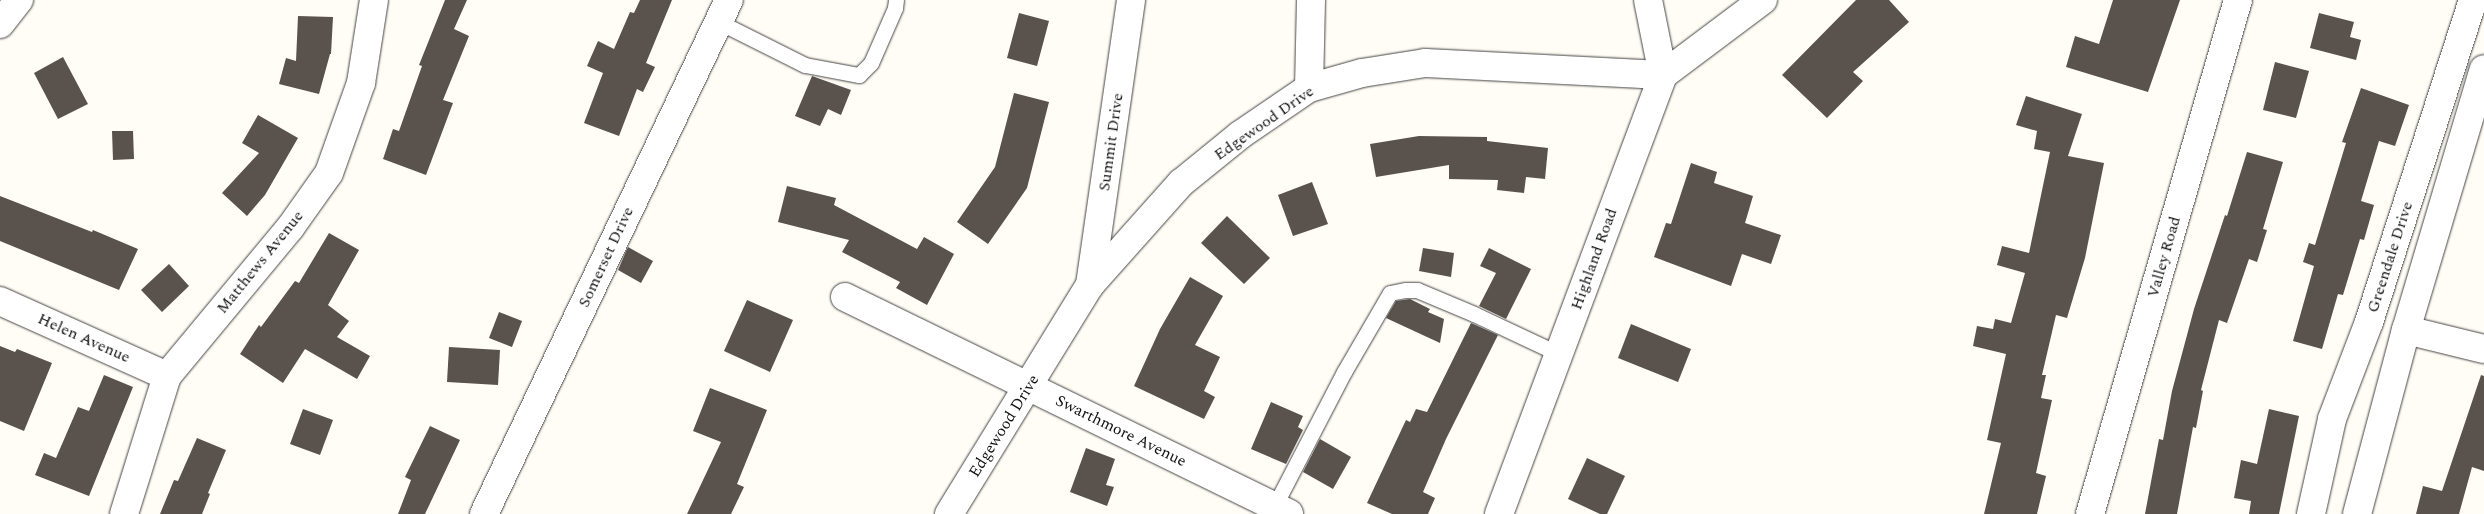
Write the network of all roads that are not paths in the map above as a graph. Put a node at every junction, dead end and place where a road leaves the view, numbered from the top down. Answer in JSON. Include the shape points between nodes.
{"nodes":[{"id":1,"x":19,"y":0,"type":"edge"},
{"id":2,"x":374,"y":0,"type":"edge"},
{"id":3,"x":896,"y":0,"type":"edge"},
{"id":4,"x":1131,"y":0,"type":"edge"},
{"id":5,"x":1311,"y":0,"type":"edge"},
{"id":6,"x":1648,"y":0,"type":"edge"},
{"id":7,"x":1763,"y":0,"type":"edge"},
{"id":8,"x":2238,"y":0,"type":"edge"},
{"id":9,"x":2473,"y":0,"type":"edge"},
{"id":10,"x":724,"y":11,"type":"edge"},
{"id":11,"x":0,"y":24,"type":"edge"},
{"id":12,"x":2484,"y":70,"type":"edge"},
{"id":13,"x":1663,"y":75,"type":"junction"},
{"id":14,"x":1309,"y":88,"type":"junction"},
{"id":15,"x":1090,"y":285,"type":"junction"},
{"id":16,"x":845,"y":297,"type":"dead end"},
{"id":17,"x":0,"y":300,"type":"edge"},
{"id":18,"x":2406,"y":330,"type":"junction"},
{"id":19,"x":2484,"y":349,"type":"edge"},
{"id":20,"x":1559,"y":354,"type":"junction"},
{"id":21,"x":167,"y":376,"type":"junction"},
{"id":22,"x":1028,"y":386,"type":"junction"},
{"id":23,"x":1282,"y":510,"type":"edge"},
{"id":24,"x":124,"y":514,"type":"edge"},
{"id":25,"x":484,"y":514,"type":"edge"},
{"id":26,"x":949,"y":514,"type":"edge"},
{"id":27,"x":1499,"y":514,"type":"edge"},
{"id":28,"x":2090,"y":514,"type":"edge"},
{"id":29,"x":2311,"y":514,"type":"edge"},
{"id":30,"x":2357,"y":514,"type":"edge"}],
"edges":[{"from":1,"to":11,"type":"street"},
{"from":2,"to":21,"type":"street","name":"Matthews Avenue","via":[[361,83],[329,173],[290,228]]},
{"from":3,"to":10,"type":"lane","via":[[871,63],[858,75],[805,65]]},
{"from":4,"to":15,"type":"street","name":"Summit Drive"},
{"from":5,"to":14,"type":"street"},
{"from":6,"to":13,"type":"street"},
{"from":7,"to":13,"type":"street"},
{"from":8,"to":28,"type":"street","name":"Valley Road"},
{"from":9,"to":29,"type":"street","name":"Greendale Drive","via":[[2369,322],[2332,419]]},
{"from":10,"to":25,"type":"street","name":"Somerset Drive"},
{"from":12,"to":18,"type":"street"},
{"from":13,"to":14,"type":"street","name":"Edgewood Drive","via":[[1425,63],[1362,73]]},
{"from":13,"to":20,"type":"street","name":"Highland Road"},
{"from":14,"to":15,"type":"street","name":"Edgewood Drive","via":[[1240,135],[1181,184]]},
{"from":15,"to":22,"type":"street","name":"Edgewood Drive"},
{"from":16,"to":22,"type":"street","name":"Swarthmore Avenue"},
{"from":17,"to":21,"type":"street","name":"Helen Avenue"},
{"from":18,"to":19,"type":"street"},
{"from":18,"to":30,"type":"street"},
{"from":20,"to":23,"type":"lane","via":[[1418,290],[1390,293],[1344,372]]},
{"from":20,"to":27,"type":"street","name":"Highland Road"},
{"from":21,"to":24,"type":"street","name":"Matthews Avenue"},
{"from":22,"to":23,"type":"street","name":"Swarthmore Avenue"},
{"from":22,"to":26,"type":"street","name":"Edgewood Drive"}]}
